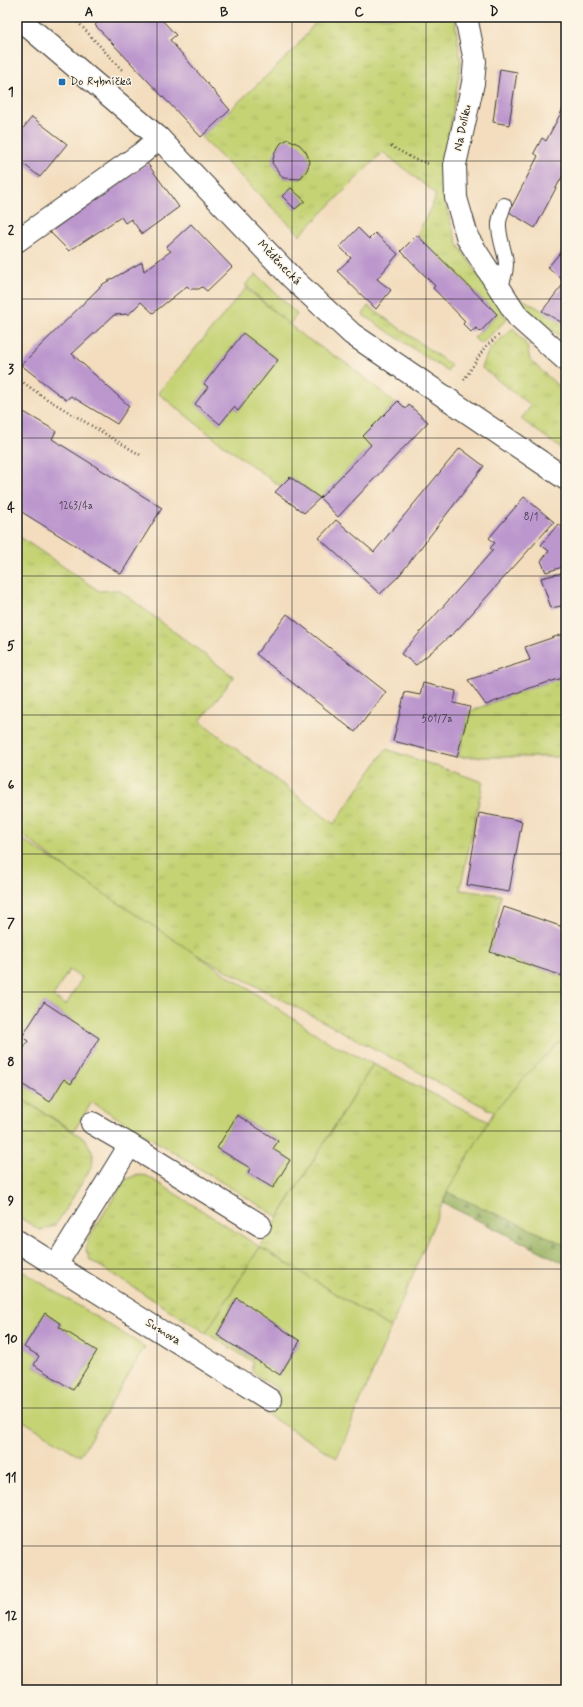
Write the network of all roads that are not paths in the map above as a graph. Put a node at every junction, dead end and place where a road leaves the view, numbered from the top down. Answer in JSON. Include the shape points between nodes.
{"nodes":[{"id":1,"x":17,"y":17,"type":"edge"},
{"id":2,"x":466,"y":17,"type":"edge"},
{"id":3,"x":158,"y":138,"type":"junction"},
{"id":4,"x":504,"y":205,"type":"dead end"},
{"id":5,"x":17,"y":241,"type":"edge"},
{"id":6,"x":500,"y":288,"type":"junction"},
{"id":7,"x":566,"y":360,"type":"edge"},
{"id":8,"x":566,"y":479,"type":"edge"},
{"id":9,"x":92,"y":1123,"type":"dead end"},
{"id":10,"x":130,"y":1145,"type":"junction"},
{"id":11,"x":260,"y":1225,"type":"dead end"},
{"id":12,"x":17,"y":1241,"type":"edge"},
{"id":13,"x":56,"y":1265,"type":"junction"},
{"id":14,"x":270,"y":1400,"type":"dead end"}],
"edges":[{"from":1,"to":3,"type":"street","name":"Měděnecká"},
{"from":2,"to":6,"type":"street","name":"Na Dolíku","via":[[475,61],[473,83],[455,165],[456,198],[468,239]]},
{"from":3,"to":5,"type":"street"},
{"from":3,"to":8,"type":"street","name":"Měděnecká","via":[[292,278],[352,334]]},
{"from":4,"to":6,"type":"lane","via":[[499,226],[506,259],[506,274]]},
{"from":6,"to":7,"type":"street","name":"Na Dolíku","via":[[518,317]]},
{"from":9,"to":10,"type":"street"},
{"from":10,"to":11,"type":"street"},
{"from":10,"to":13,"type":"street"},
{"from":12,"to":13,"type":"street","name":"Sumova"},
{"from":13,"to":14,"type":"street","name":"Sumova"}]}
